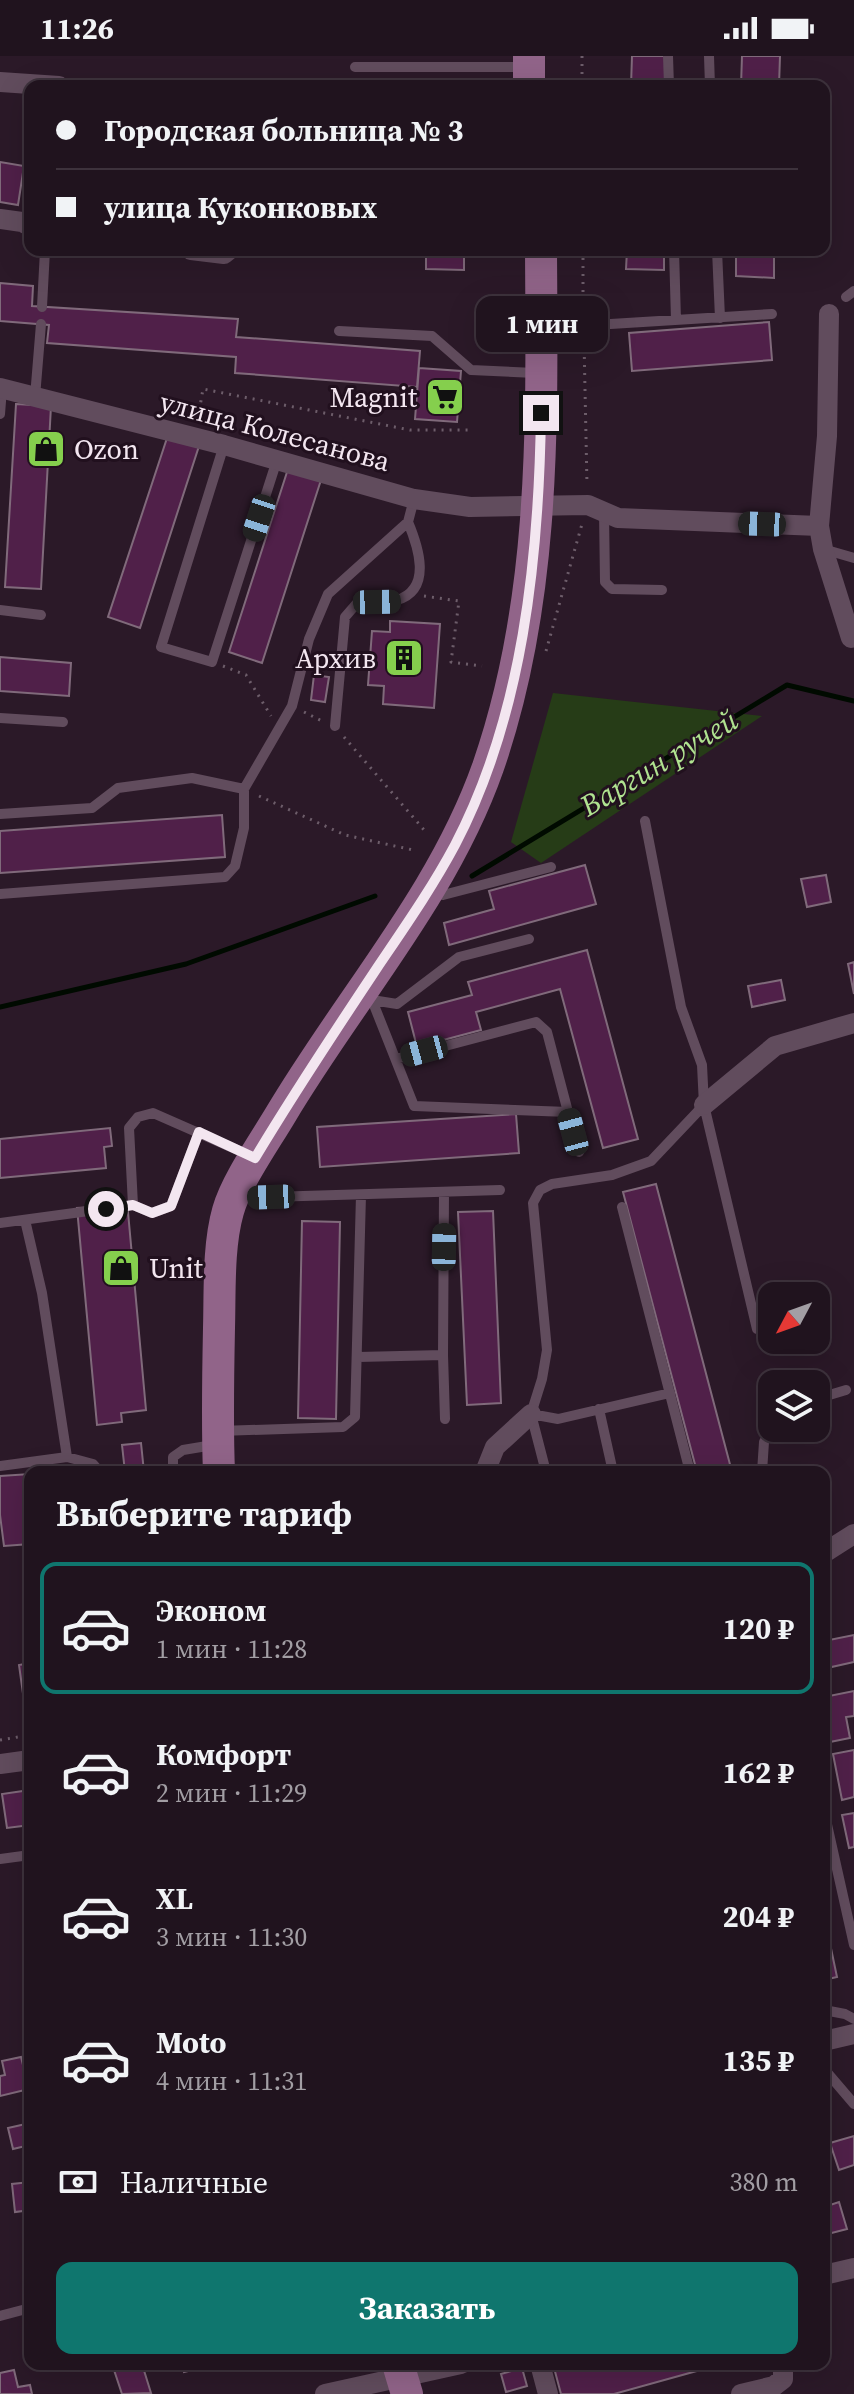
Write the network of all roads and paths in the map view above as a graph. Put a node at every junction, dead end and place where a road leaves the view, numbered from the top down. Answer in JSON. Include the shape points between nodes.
{"nodes":[{"id":1,"x":582,"y":56,"type":"edge"},
{"id":2,"x":668,"y":56,"type":"edge"},
{"id":3,"x":709,"y":56,"type":"edge"},
{"id":4,"x":355,"y":67,"type":"dead end"},
{"id":5,"x":533,"y":70,"type":"edge"},
{"id":6,"x":582,"y":80,"type":"edge"},
{"id":7,"x":669,"y":80,"type":"edge"},
{"id":8,"x":710,"y":80,"type":"edge"},
{"id":9,"x":0,"y":82,"type":"edge"},
{"id":10,"x":24,"y":84,"type":"edge"},
{"id":11,"x":0,"y":219,"type":"edge"},
{"id":12,"x":24,"y":223,"type":"edge"},
{"id":13,"x":45,"y":256,"type":"edge"},
{"id":14,"x":529,"y":256,"type":"edge"},
{"id":15,"x":541,"y":256,"type":"edge"},
{"id":16,"x":583,"y":256,"type":"edge"},
{"id":17,"x":674,"y":256,"type":"edge"},
{"id":18,"x":717,"y":256,"type":"edge"},
{"id":19,"x":42,"y":307,"type":"dead end"},
{"id":20,"x":772,"y":314,"type":"dead end"},
{"id":21,"x":829,"y":314,"type":"dead end"},
{"id":22,"x":720,"y":318,"type":"junction"},
{"id":23,"x":676,"y":320,"type":"junction"},
{"id":24,"x":41,"y":324,"type":"dead end"},
{"id":25,"x":583,"y":326,"type":"junction"},
{"id":26,"x":542,"y":328,"type":"junction"},
{"id":27,"x":339,"y":331,"type":"dead end"},
{"id":28,"x":535,"y":373,"type":"junction"},
{"id":29,"x":1,"y":388,"type":"edge"},
{"id":30,"x":35,"y":397,"type":"junction"},
{"id":31,"x":0,"y":414,"type":"edge"},
{"id":32,"x":470,"y":430,"type":"dead end"},
{"id":33,"x":195,"y":438,"type":"junction"},
{"id":34,"x":540,"y":442,"type":"junction"},
{"id":35,"x":224,"y":445,"type":"junction"},
{"id":36,"x":277,"y":460,"type":"junction"},
{"id":37,"x":414,"y":499,"type":"junction"},
{"id":38,"x":538,"y":504,"type":"junction"},
{"id":39,"x":596,"y":508,"type":"junction"},
{"id":40,"x":408,"y":522,"type":"junction"},
{"id":41,"x":819,"y":526,"type":"junction"},
{"id":42,"x":823,"y":549,"type":"junction"},
{"id":43,"x":854,"y":558,"type":"edge"},
{"id":44,"x":662,"y":590,"type":"dead end"},
{"id":45,"x":410,"y":594,"type":"junction"},
{"id":46,"x":0,"y":610,"type":"edge"},
{"id":47,"x":41,"y":615,"type":"dead end"},
{"id":48,"x":851,"y":638,"type":"dead end"},
{"id":49,"x":212,"y":662,"type":"junction"},
{"id":50,"x":482,"y":666,"type":"dead end"},
{"id":51,"x":292,"y":706,"type":"junction"},
{"id":52,"x":0,"y":718,"type":"edge"},
{"id":53,"x":63,"y":722,"type":"dead end"},
{"id":54,"x":335,"y":726,"type":"junction"},
{"id":55,"x":279,"y":728,"type":"junction"},
{"id":56,"x":244,"y":789,"type":"junction"},
{"id":57,"x":0,"y":814,"type":"edge"},
{"id":58,"x":645,"y":821,"type":"dead end"},
{"id":59,"x":425,"y":831,"type":"dead end"},
{"id":60,"x":413,"y":850,"type":"dead end"},
{"id":61,"x":551,"y":867,"type":"dead end"},
{"id":62,"x":432,"y":886,"type":"junction"},
{"id":63,"x":0,"y":894,"type":"edge"},
{"id":64,"x":529,"y":939,"type":"dead end"},
{"id":65,"x":367,"y":996,"type":"junction"},
{"id":66,"x":854,"y":1023,"type":"edge"},
{"id":67,"x":396,"y":1059,"type":"junction"},
{"id":68,"x":704,"y":1105,"type":"junction"},
{"id":69,"x":568,"y":1112,"type":"junction"},
{"id":70,"x":199,"y":1132,"type":"junction"},
{"id":71,"x":579,"y":1152,"type":"dead end"},
{"id":72,"x":255,"y":1158,"type":"junction"},
{"id":73,"x":500,"y":1190,"type":"dead end"},
{"id":74,"x":444,"y":1193,"type":"junction"},
{"id":75,"x":361,"y":1195,"type":"junction"},
{"id":76,"x":233,"y":1198,"type":"junction"},
{"id":77,"x":133,"y":1205,"type":"junction"},
{"id":78,"x":622,"y":1207,"type":"dead end"},
{"id":79,"x":25,"y":1220,"type":"junction"},
{"id":80,"x":0,"y":1223,"type":"edge"},
{"id":81,"x":757,"y":1329,"type":"dead end"},
{"id":82,"x":443,"y":1355,"type":"junction"},
{"id":83,"x":358,"y":1357,"type":"junction"},
{"id":84,"x":846,"y":1390,"type":"dead end"},
{"id":85,"x":670,"y":1393,"type":"junction"},
{"id":86,"x":830,"y":1395,"type":"edge"},
{"id":87,"x":599,"y":1409,"type":"junction"},
{"id":88,"x":531,"y":1414,"type":"junction"},
{"id":89,"x":445,"y":1419,"type":"dead end"},
{"id":90,"x":764,"y":1442,"type":"edge"},
{"id":91,"x":218,"y":1449,"type":"edge"},
{"id":92,"x":67,"y":1457,"type":"junction"},
{"id":93,"x":52,"y":1459,"type":"junction"},
{"id":94,"x":0,"y":1466,"type":"edge"},
{"id":95,"x":53,"y":1466,"type":"edge"},
{"id":96,"x":95,"y":1466,"type":"edge"},
{"id":97,"x":173,"y":1466,"type":"edge"},
{"id":98,"x":487,"y":1466,"type":"edge"},
{"id":99,"x":544,"y":1466,"type":"edge"},
{"id":100,"x":612,"y":1466,"type":"edge"},
{"id":101,"x":688,"y":1466,"type":"edge"},
{"id":102,"x":762,"y":1466,"type":"edge"},
{"id":103,"x":854,"y":1534,"type":"edge"},
{"id":104,"x":830,"y":1549,"type":"edge"},
{"id":105,"x":24,"y":1736,"type":"edge"},
{"id":106,"x":0,"y":1740,"type":"edge"},
{"id":107,"x":24,"y":1761,"type":"edge"},
{"id":108,"x":0,"y":1764,"type":"edge"},
{"id":109,"x":830,"y":1838,"type":"edge"},
{"id":110,"x":24,"y":1856,"type":"edge"},
{"id":111,"x":0,"y":1859,"type":"edge"},
{"id":112,"x":854,"y":1945,"type":"edge"},
{"id":113,"x":830,"y":2011,"type":"edge"},
{"id":114,"x":854,"y":2019,"type":"edge"},
{"id":115,"x":854,"y":2034,"type":"edge"},
{"id":116,"x":830,"y":2040,"type":"edge"},
{"id":117,"x":830,"y":2076,"type":"edge"},
{"id":118,"x":854,"y":2104,"type":"edge"},
{"id":119,"x":854,"y":2268,"type":"edge"},
{"id":120,"x":830,"y":2274,"type":"edge"},
{"id":121,"x":24,"y":2310,"type":"edge"},
{"id":122,"x":0,"y":2316,"type":"edge"},
{"id":123,"x":437,"y":2370,"type":"edge"},
{"id":124,"x":542,"y":2370,"type":"edge"},
{"id":125,"x":783,"y":2370,"type":"edge"},
{"id":126,"x":402,"y":2379,"type":"edge"},
{"id":127,"x":325,"y":2394,"type":"edge"},
{"id":128,"x":548,"y":2394,"type":"edge"},
{"id":129,"x":741,"y":2394,"type":"edge"}],
"edges":[{"from":1,"to":6,"type":"path"},
{"from":2,"to":7,"type":"lane"},
{"from":3,"to":8,"type":"lane"},
{"from":4,"to":5,"type":"lane"},
{"from":9,"to":10,"type":"street"},
{"from":11,"to":12,"type":"street"},
{"from":13,"to":19,"type":"lane"},
{"from":14,"to":28,"type":"main road"},
{"from":15,"to":26,"type":"main road"},
{"from":16,"to":25,"type":"path"},
{"from":17,"to":23,"type":"lane"},
{"from":18,"to":22,"type":"lane"},
{"from":20,"to":22,"type":"lane"},
{"from":21,"to":41,"type":"street"},
{"from":22,"to":23,"type":"lane"},
{"from":23,"to":25,"type":"lane"},
{"from":24,"to":30,"type":"lane"},
{"from":25,"to":26,"type":"lane"},
{"from":25,"to":39,"type":"path"},
{"from":26,"to":34,"type":"main road"},
{"from":27,"to":28,"type":"lane","via":[[432,336],[471,370]]},
{"from":28,"to":34,"type":"main road"},
{"from":29,"to":30,"type":"street","name":"улица Колесанова"},
{"from":29,"to":31,"type":"lane"},
{"from":30,"to":33,"type":"street","name":"улица Колесанова"},
{"from":32,"to":33,"type":"path","via":[[410,430],[203,389]]},
{"from":33,"to":35,"type":"street","name":"улица Колесанова"},
{"from":34,"to":38,"type":"main road"},
{"from":35,"to":36,"type":"street","name":"улица Колесанова"},
{"from":35,"to":49,"type":"lane","via":[[161,647]]},
{"from":36,"to":37,"type":"street","name":"улица Колесанова"},
{"from":36,"to":49,"type":"lane"},
{"from":37,"to":38,"type":"street","name":"улица Колесанова","via":[[470,507]]},
{"from":37,"to":40,"type":"lane"},
{"from":38,"to":39,"type":"street","name":"улица Колесанова"},
{"from":38,"to":62,"type":"main road","via":[[528,607],[513,682],[488,767]]},
{"from":39,"to":41,"type":"street","name":"улица Колесанова","via":[[618,518]]},
{"from":39,"to":44,"type":"lane","via":[[605,582],[612,589]]},
{"from":40,"to":45,"type":"lane","via":[[419,549],[420,576]]},
{"from":40,"to":51,"type":"lane","via":[[328,594],[309,639]]},
{"from":41,"to":42,"type":"street"},
{"from":42,"to":43,"type":"lane"},
{"from":42,"to":48,"type":"street"},
{"from":45,"to":50,"type":"path","via":[[459,601],[451,662]]},
{"from":45,"to":54,"type":"lane","via":[[395,601],[358,602],[345,617]]},
{"from":46,"to":47,"type":"lane"},
{"from":49,"to":55,"type":"path","via":[[246,675]]},
{"from":51,"to":54,"type":"path"},
{"from":51,"to":55,"type":"lane"},
{"from":52,"to":53,"type":"lane"},
{"from":54,"to":59,"type":"path"},
{"from":55,"to":56,"type":"lane"},
{"from":56,"to":57,"type":"lane","via":[[192,778],[118,788],[92,808]]},
{"from":56,"to":60,"type":"path","via":[[345,835]]},
{"from":56,"to":63,"type":"lane","via":[[244,828],[235,866],[225,877]]},
{"from":58,"to":68,"type":"lane","via":[[681,1007],[702,1065]]},
{"from":61,"to":62,"type":"lane","via":[[443,895]]},
{"from":62,"to":65,"type":"main road"},
{"from":64,"to":65,"type":"lane","via":[[459,957],[397,1004]]},
{"from":65,"to":67,"type":"lane"},
{"from":65,"to":72,"type":"main road","via":[[295,1091]]},
{"from":66,"to":68,"type":"street","via":[[775,1046]]},
{"from":67,"to":69,"type":"lane","via":[[414,1106]]},
{"from":67,"to":69,"type":"lane","via":[[536,1022],[547,1032]]},
{"from":68,"to":81,"type":"lane"},
{"from":68,"to":88,"type":"lane","via":[[651,1161],[540,1190],[533,1203],[547,1350]]},
{"from":69,"to":71,"type":"lane"},
{"from":70,"to":72,"type":"lane"},
{"from":70,"to":77,"type":"lane","via":[[171,1206],[152,1213]]},
{"from":70,"to":77,"type":"lane","via":[[153,1113],[138,1117],[129,1128]]},
{"from":72,"to":76,"type":"main road"},
{"from":73,"to":74,"type":"lane"},
{"from":74,"to":75,"type":"lane"},
{"from":74,"to":82,"type":"lane"},
{"from":75,"to":76,"type":"lane"},
{"from":75,"to":83,"type":"lane"},
{"from":76,"to":91,"type":"main road","via":[[220,1280]]},
{"from":77,"to":79,"type":"lane"},
{"from":78,"to":85,"type":"lane"},
{"from":79,"to":80,"type":"lane"},
{"from":79,"to":92,"type":"lane","via":[[42,1293]]},
{"from":82,"to":83,"type":"lane"},
{"from":82,"to":89,"type":"lane"},
{"from":83,"to":91,"type":"lane","via":[[355,1417],[343,1427]]},
{"from":84,"to":86,"type":"lane"},
{"from":85,"to":87,"type":"lane"},
{"from":85,"to":101,"type":"lane"},
{"from":87,"to":88,"type":"lane","via":[[558,1419]]},
{"from":87,"to":100,"type":"lane"},
{"from":88,"to":98,"type":"street","via":[[495,1447]]},
{"from":88,"to":99,"type":"lane"},
{"from":90,"to":102,"type":"lane"},
{"from":91,"to":97,"type":"lane","via":[[183,1450],[173,1457]]},
{"from":92,"to":93,"type":"lane"},
{"from":92,"to":96,"type":"lane"},
{"from":93,"to":94,"type":"lane"},
{"from":93,"to":95,"type":"lane"},
{"from":103,"to":104,"type":"street"},
{"from":105,"to":106,"type":"path"},
{"from":107,"to":108,"type":"street"},
{"from":109,"to":112,"type":"lane"},
{"from":110,"to":111,"type":"lane"},
{"from":113,"to":114,"type":"lane"},
{"from":115,"to":116,"type":"street"},
{"from":117,"to":118,"type":"lane"},
{"from":119,"to":120,"type":"street"},
{"from":121,"to":122,"type":"lane"},
{"from":123,"to":126,"type":"street"},
{"from":124,"to":128,"type":"street"},
{"from":125,"to":129,"type":"street","via":[[783,2379],[774,2386]]},
{"from":126,"to":127,"type":"street"}]}
